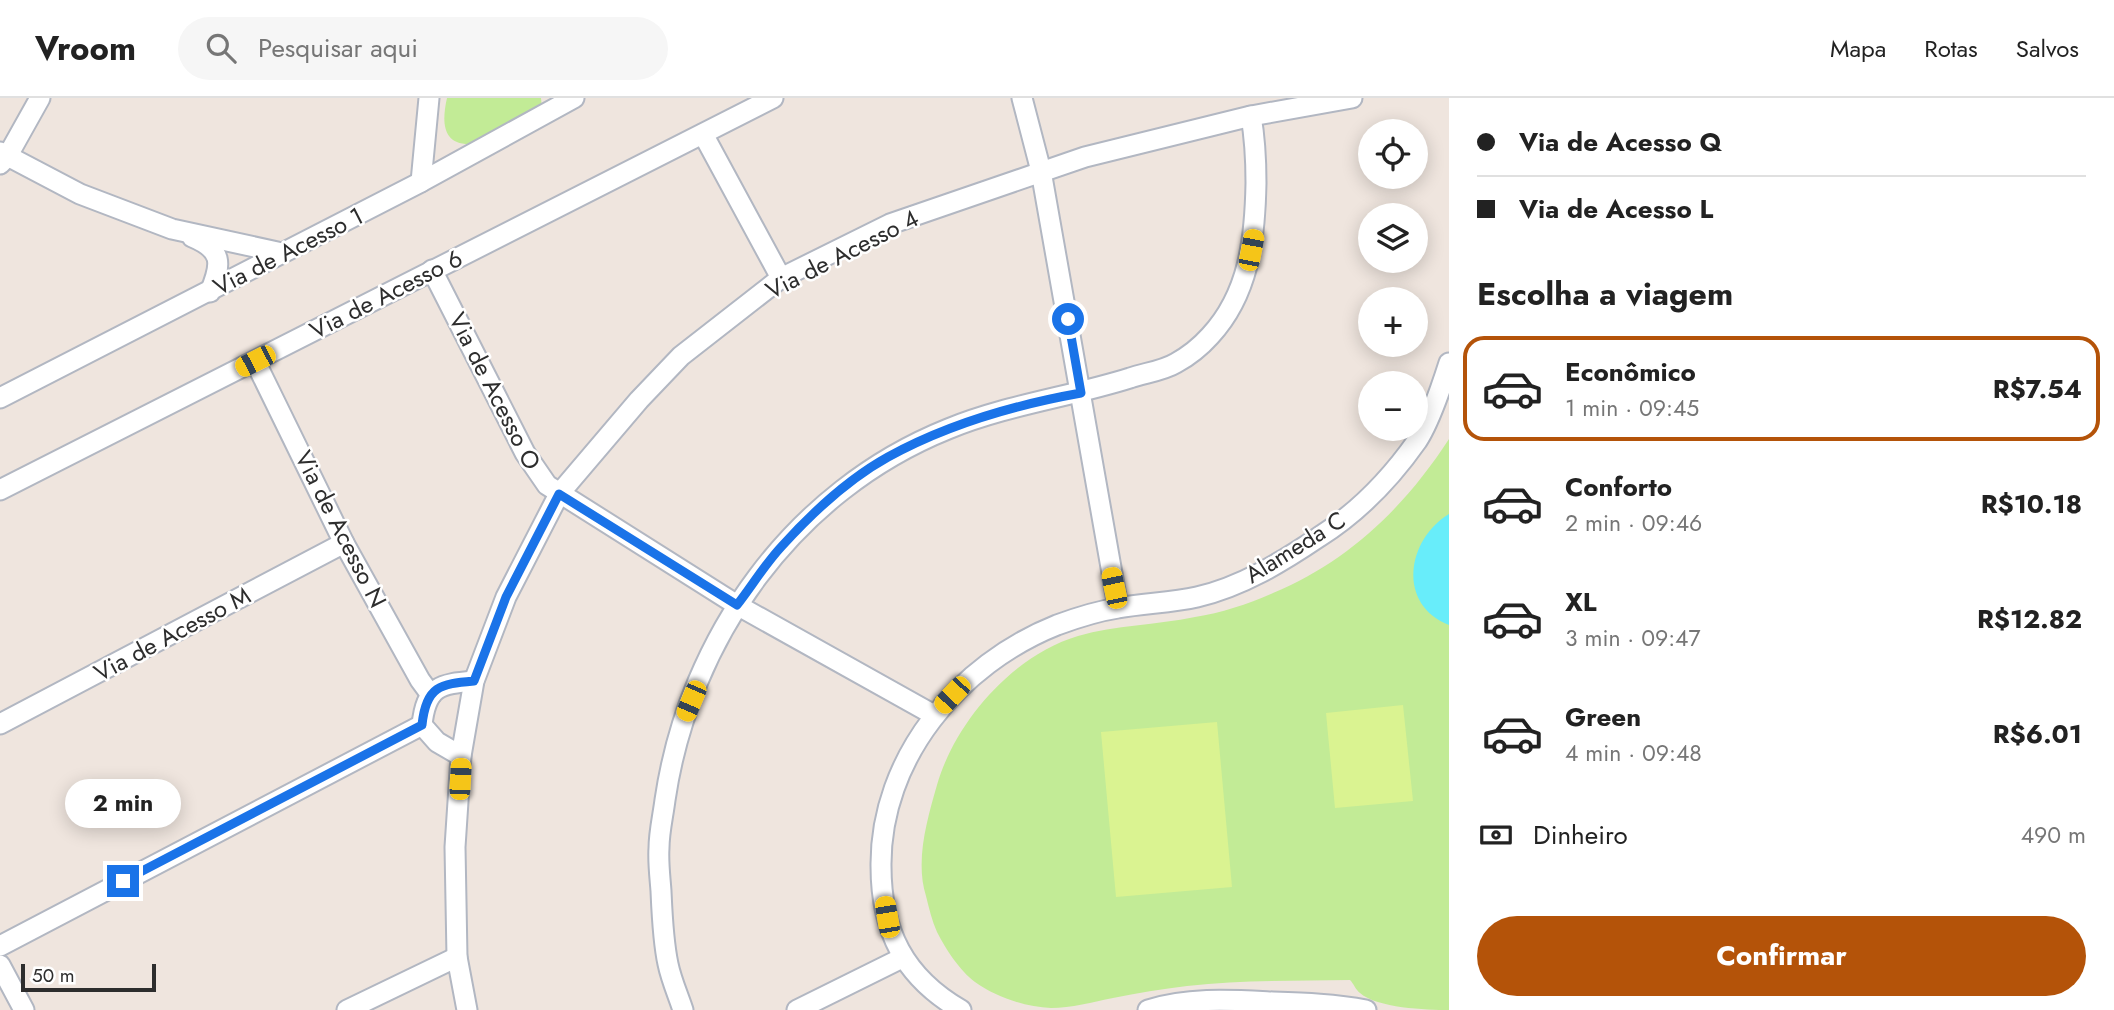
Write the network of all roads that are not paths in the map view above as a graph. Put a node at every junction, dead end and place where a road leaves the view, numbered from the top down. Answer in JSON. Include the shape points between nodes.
{"nodes":[{"id":1,"x":40,"y":98,"type":"edge"},
{"id":2,"x":429,"y":98,"type":"edge"},
{"id":3,"x":574,"y":98,"type":"edge"},
{"id":4,"x":773,"y":98,"type":"edge"},
{"id":5,"x":1022,"y":98,"type":"edge"},
{"id":6,"x":1352,"y":98,"type":"edge"},
{"id":7,"x":1251,"y":116,"type":"junction"},
{"id":8,"x":703,"y":134,"type":"junction"},
{"id":9,"x":2,"y":158,"type":"edge"},
{"id":10,"x":1041,"y":171,"type":"junction"},
{"id":11,"x":421,"y":182,"type":"junction"},
{"id":12,"x":172,"y":229,"type":"junction"},
{"id":13,"x":282,"y":253,"type":"junction"},
{"id":14,"x":432,"y":270,"type":"junction"},
{"id":15,"x":781,"y":278,"type":"junction"},
{"id":16,"x":210,"y":292,"type":"junction"},
{"id":17,"x":255,"y":361,"type":"junction"},
{"id":18,"x":1449,"y":363,"type":"edge"},
{"id":19,"x":1081,"y":393,"type":"junction"},
{"id":20,"x":0,"y":398,"type":"edge"},
{"id":21,"x":0,"y":490,"type":"edge"},
{"id":22,"x":559,"y":494,"type":"junction"},
{"id":23,"x":344,"y":543,"type":"junction"},
{"id":24,"x":737,"y":605,"type":"junction"},
{"id":25,"x":1118,"y":607,"type":"junction"},
{"id":26,"x":474,"y":681,"type":"junction"},
{"id":27,"x":431,"y":695,"type":"junction"},
{"id":28,"x":934,"y":715,"type":"junction"},
{"id":29,"x":0,"y":724,"type":"edge"},
{"id":30,"x":422,"y":725,"type":"junction"},
{"id":31,"x":461,"y":756,"type":"junction"},
{"id":32,"x":0,"y":946,"type":"edge"},
{"id":33,"x":457,"y":957,"type":"junction"},
{"id":34,"x":902,"y":958,"type":"junction"},
{"id":35,"x":0,"y":965,"type":"edge"},
{"id":36,"x":1283,"y":1006,"type":"edge"},
{"id":37,"x":24,"y":1010,"type":"edge"},
{"id":38,"x":346,"y":1010,"type":"edge"},
{"id":39,"x":467,"y":1010,"type":"edge"},
{"id":40,"x":683,"y":1010,"type":"edge"},
{"id":41,"x":797,"y":1010,"type":"edge"},
{"id":42,"x":961,"y":1010,"type":"edge"},
{"id":43,"x":1148,"y":1010,"type":"edge"},
{"id":44,"x":1366,"y":1010,"type":"edge"}],
"edges":[{"from":1,"to":9,"type":"street"},
{"from":2,"to":11,"type":"street"},
{"from":3,"to":11,"type":"street","name":"Via de Acesso 1"},
{"from":4,"to":8,"type":"street","name":"Via de Acesso 6"},
{"from":5,"to":10,"type":"street"},
{"from":6,"to":7,"type":"street","name":"Via de Acesso 4"},
{"from":7,"to":10,"type":"street","name":"Via de Acesso 4"},
{"from":7,"to":19,"type":"street","via":[[1256,141],[1255,228],[1247,272],[1230,309],[1209,337],[1176,364]]},
{"from":8,"to":14,"type":"street","name":"Via de Acesso 6"},
{"from":8,"to":15,"type":"street"},
{"from":9,"to":12,"type":"street"},
{"from":10,"to":15,"type":"street","name":"Via de Acesso 4","via":[[890,225]]},
{"from":10,"to":19,"type":"street"},
{"from":11,"to":13,"type":"street","name":"Via de Acesso 1"},
{"from":12,"to":13,"type":"street"},
{"from":12,"to":16,"type":"street","via":[[209,244],[216,254],[218,273]]},
{"from":13,"to":16,"type":"street","name":"Via de Acesso 1"},
{"from":14,"to":17,"type":"street","name":"Via de Acesso 6"},
{"from":14,"to":22,"type":"street","name":"Via de Acesso O","via":[[525,453],[540,478]]},
{"from":15,"to":22,"type":"street","name":"Via de Acesso 4","via":[[681,356]]},
{"from":16,"to":20,"type":"street","name":"Via de Acesso 1"},
{"from":17,"to":21,"type":"street","name":"Via de Acesso 6"},
{"from":17,"to":23,"type":"street","name":"Via de Acesso N"},
{"from":18,"to":25,"type":"street","name":"Alameda C","via":[[1418,440],[1372,495],[1322,536],[1235,584],[1197,597]]},
{"from":19,"to":24,"type":"street","via":[[949,428],[887,457],[831,498],[781,546]]},
{"from":19,"to":25,"type":"street"},
{"from":22,"to":24,"type":"street","name":"Via de Acesso O"},
{"from":22,"to":26,"type":"street","name":"Via de Acesso 4","via":[[506,597]]},
{"from":23,"to":27,"type":"street","name":"Via de Acesso N"},
{"from":23,"to":29,"type":"street","name":"Via de Acesso M"},
{"from":24,"to":28,"type":"street","name":"Via de Acesso O"},
{"from":24,"to":40,"type":"street","via":[[680,724],[659,846],[668,963]]},
{"from":25,"to":28,"type":"street","name":"Alameda C","via":[[1055,626],[995,659]]},
{"from":26,"to":27,"type":"street","via":[[443,684]]},
{"from":26,"to":31,"type":"street","name":"Via de Acesso 4"},
{"from":27,"to":30,"type":"street"},
{"from":28,"to":34,"type":"street","name":"Alameda C","via":[[919,735],[886,812],[881,846],[887,917]]},
{"from":30,"to":31,"type":"street","via":[[437,742]]},
{"from":30,"to":32,"type":"street"},
{"from":31,"to":33,"type":"street","name":"Via de Acesso 4","via":[[455,847]]},
{"from":33,"to":38,"type":"street"},
{"from":33,"to":39,"type":"street","name":"Via de Acesso 4"},
{"from":34,"to":41,"type":"street"},
{"from":34,"to":42,"type":"street","via":[[944,1000]]},
{"from":35,"to":37,"type":"street"},
{"from":36,"to":43,"type":"street","via":[[1220,999]]},
{"from":36,"to":44,"type":"street","via":[[1333,1003]]}]}
